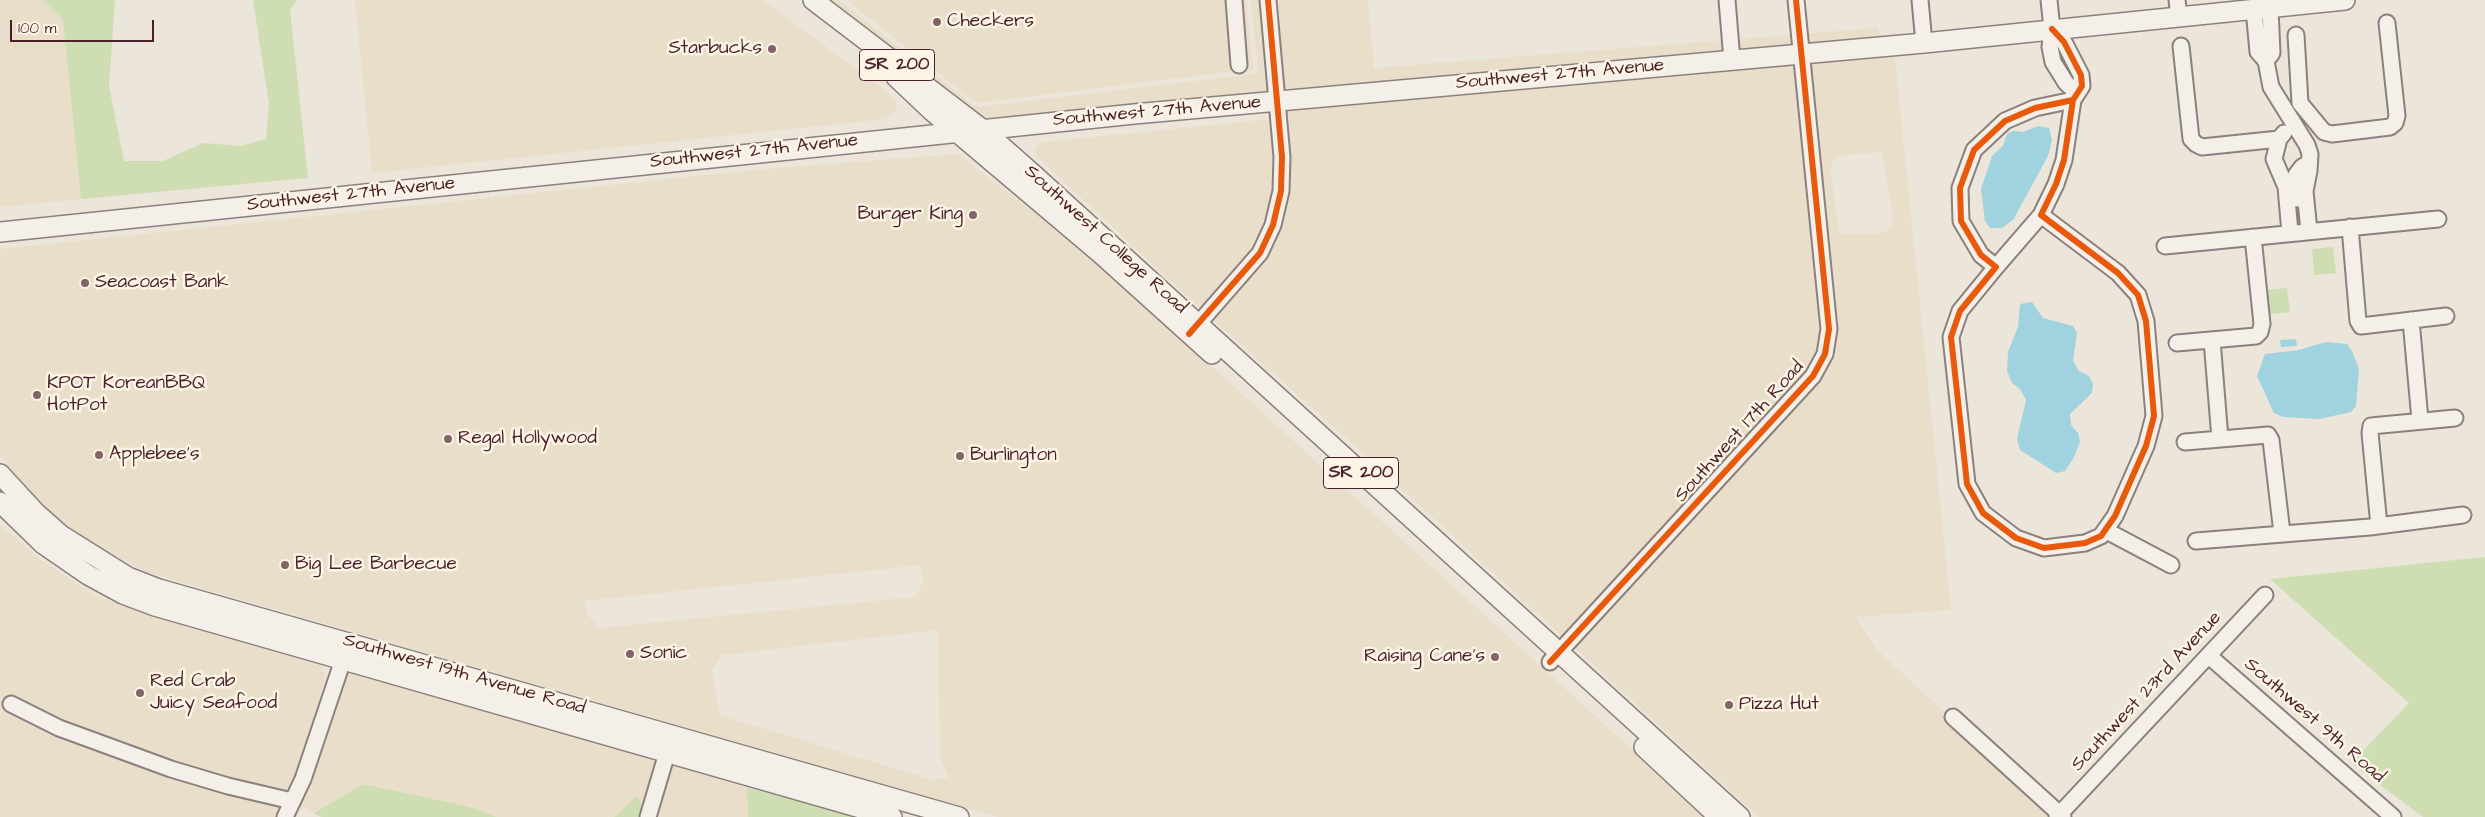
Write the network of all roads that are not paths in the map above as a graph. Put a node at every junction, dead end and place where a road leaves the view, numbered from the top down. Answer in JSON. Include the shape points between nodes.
{"nodes":[{"id":1,"x":802,"y":0,"type":"edge"},
{"id":2,"x":813,"y":0,"type":"edge"},
{"id":3,"x":1234,"y":0,"type":"edge"},
{"id":4,"x":1268,"y":0,"type":"edge"},
{"id":5,"x":1727,"y":0,"type":"edge"},
{"id":6,"x":1796,"y":0,"type":"edge"},
{"id":7,"x":1920,"y":0,"type":"edge"},
{"id":8,"x":2049,"y":0,"type":"edge"},
{"id":9,"x":2339,"y":0,"type":"edge"},
{"id":10,"x":2345,"y":0,"type":"edge"},
{"id":11,"x":2178,"y":8,"type":"edge"},
{"id":12,"x":2262,"y":8,"type":"junction"},
{"id":13,"x":2387,"y":23,"type":"dead end"},
{"id":14,"x":2052,"y":29,"type":"junction"},
{"id":15,"x":2296,"y":35,"type":"dead end"},
{"id":16,"x":1924,"y":43,"type":"junction"},
{"id":17,"x":2181,"y":46,"type":"dead end"},
{"id":18,"x":1802,"y":54,"type":"junction"},
{"id":19,"x":1732,"y":60,"type":"junction"},
{"id":20,"x":2075,"y":64,"type":"junction"},
{"id":21,"x":1239,"y":65,"type":"dead end"},
{"id":22,"x":2060,"y":73,"type":"junction"},
{"id":23,"x":2075,"y":96,"type":"junction"},
{"id":24,"x":1278,"y":101,"type":"junction"},
{"id":25,"x":2300,"y":103,"type":"junction"},
{"id":26,"x":2288,"y":117,"type":"junction"},
{"id":27,"x":982,"y":130,"type":"junction"},
{"id":28,"x":957,"y":132,"type":"junction"},
{"id":29,"x":2279,"y":139,"type":"junction"},
{"id":30,"x":2041,"y":215,"type":"junction"},
{"id":31,"x":2438,"y":219,"type":"dead end"},
{"id":32,"x":2350,"y":227,"type":"junction"},
{"id":33,"x":2310,"y":231,"type":"junction"},
{"id":34,"x":0,"y":232,"type":"edge"},
{"id":35,"x":2290,"y":233,"type":"junction"},
{"id":36,"x":2253,"y":237,"type":"junction"},
{"id":37,"x":2165,"y":246,"type":"dead end"},
{"id":38,"x":1996,"y":267,"type":"junction"},
{"id":39,"x":2446,"y":316,"type":"dead end"},
{"id":40,"x":2411,"y":320,"type":"junction"},
{"id":41,"x":1193,"y":329,"type":"junction"},
{"id":42,"x":2212,"y":340,"type":"junction"},
{"id":43,"x":2177,"y":343,"type":"dead end"},
{"id":44,"x":2455,"y":418,"type":"dead end"},
{"id":45,"x":2420,"y":420,"type":"junction"},
{"id":46,"x":2220,"y":439,"type":"junction"},
{"id":47,"x":2186,"y":442,"type":"dead end"},
{"id":48,"x":0,"y":474,"type":"edge"},
{"id":49,"x":0,"y":502,"type":"edge"},
{"id":50,"x":2463,"y":515,"type":"dead end"},
{"id":51,"x":2379,"y":526,"type":"junction"},
{"id":52,"x":24,"y":527,"type":"junction"},
{"id":53,"x":2106,"y":530,"type":"junction"},
{"id":54,"x":2282,"y":533,"type":"junction"},
{"id":55,"x":2196,"y":541,"type":"dead end"},
{"id":56,"x":95,"y":558,"type":"junction"},
{"id":57,"x":2171,"y":565,"type":"dead end"},
{"id":58,"x":88,"y":575,"type":"junction"},
{"id":59,"x":169,"y":592,"type":"junction"},
{"id":60,"x":2265,"y":595,"type":"dead end"},
{"id":61,"x":349,"y":642,"type":"junction"},
{"id":62,"x":2209,"y":656,"type":"junction"},
{"id":63,"x":1554,"y":657,"type":"junction"},
{"id":64,"x":343,"y":660,"type":"junction"},
{"id":65,"x":10,"y":704,"type":"dead end"},
{"id":66,"x":1953,"y":717,"type":"dead end"},
{"id":67,"x":670,"y":743,"type":"junction"},
{"id":68,"x":292,"y":802,"type":"junction"},
{"id":69,"x":2060,"y":816,"type":"edge"},
{"id":70,"x":285,"y":817,"type":"edge"},
{"id":71,"x":648,"y":817,"type":"edge"},
{"id":72,"x":892,"y":817,"type":"edge"},
{"id":73,"x":959,"y":817,"type":"edge"},
{"id":74,"x":1719,"y":817,"type":"edge"},
{"id":75,"x":1740,"y":817,"type":"edge"},
{"id":76,"x":2393,"y":817,"type":"edge"}],
"edges":[{"from":1,"to":28,"type":"main road","name":"Southwest College Road","number":"SR 200","via":[[854,37]]},
{"from":2,"to":27,"type":"main road","name":"Southwest College Road","number":"SR 200"},
{"from":3,"to":21,"type":"street"},
{"from":4,"to":24,"type":"street"},
{"from":5,"to":19,"type":"street"},
{"from":6,"to":18,"type":"street","name":"Southwest 17th Road"},
{"from":7,"to":16,"type":"street"},
{"from":8,"to":14,"type":"street"},
{"from":9,"to":10,"type":"main road","name":"Southwest 27th Avenue"},
{"from":9,"to":12,"type":"main road","name":"Southwest 27th Avenue"},
{"from":11,"to":12,"type":"main road","name":"Southwest 27th Avenue"},
{"from":11,"to":14,"type":"main road","name":"Southwest 27th Avenue"},
{"from":12,"to":26,"type":"street","via":[[2272,53],[2266,61],[2271,87]]},
{"from":13,"to":25,"type":"street","via":[[2396,123],[2390,127],[2332,134],[2324,132]]},
{"from":14,"to":16,"type":"main road","name":"Southwest 27th Avenue"},
{"from":14,"to":20,"type":"street","via":[[2064,42]]},
{"from":14,"to":22,"type":"street","via":[[2050,47],[2053,62]]},
{"from":15,"to":25,"type":"street"},
{"from":16,"to":18,"type":"main road","name":"Southwest 27th Avenue"},
{"from":17,"to":29,"type":"street","via":[[2191,139],[2196,144],[2202,147]]},
{"from":18,"to":19,"type":"main road","name":"Southwest 27th Avenue"},
{"from":18,"to":63,"type":"street","name":"Southwest 17th Road","via":[[1829,329],[1825,354],[1813,376]]},
{"from":19,"to":24,"type":"main road","name":"Southwest 27th Avenue"},
{"from":20,"to":22,"type":"street"},
{"from":20,"to":23,"type":"street","via":[[2082,86]]},
{"from":22,"to":23,"type":"street"},
{"from":23,"to":30,"type":"street","via":[[2064,160]]},
{"from":23,"to":38,"type":"street","via":[[2005,121],[1974,150],[1960,188],[1961,221],[1981,255]]},
{"from":24,"to":27,"type":"main road","name":"Southwest 27th Avenue"},
{"from":24,"to":41,"type":"street","via":[[1281,191],[1273,225],[1260,253]]},
{"from":25,"to":26,"type":"street"},
{"from":26,"to":29,"type":"street"},
{"from":26,"to":33,"type":"street","via":[[2307,145],[2310,163],[2305,191]]},
{"from":27,"to":28,"type":"main road","name":"Southwest 27th Avenue"},
{"from":27,"to":41,"type":"main road","name":"Southwest College Road","number":"SR 200"},
{"from":28,"to":34,"type":"main road","name":"Southwest 27th Avenue"},
{"from":28,"to":41,"type":"main road","name":"Southwest College Road","number":"SR 200"},
{"from":29,"to":35,"type":"street","via":[[2274,164],[2286,187]]},
{"from":30,"to":38,"type":"street"},
{"from":30,"to":53,"type":"street","via":[[2118,274],[2138,295],[2146,321],[2154,416],[2146,446]]},
{"from":31,"to":32,"type":"street"},
{"from":32,"to":33,"type":"street"},
{"from":32,"to":40,"type":"street","via":[[2361,326]]},
{"from":33,"to":35,"type":"street"},
{"from":35,"to":36,"type":"street"},
{"from":36,"to":37,"type":"street"},
{"from":36,"to":42,"type":"street","via":[[2262,324],[2260,332],[2256,336]]},
{"from":38,"to":53,"type":"street","via":[[1960,310],[1951,337],[1967,484],[1983,513],[2016,538],[2044,548],[2085,542],[2101,536]]},
{"from":39,"to":40,"type":"street"},
{"from":40,"to":45,"type":"street"},
{"from":41,"to":63,"type":"main road","name":"Southwest College Road","number":"SR 200"},
{"from":42,"to":43,"type":"street"},
{"from":42,"to":46,"type":"street"},
{"from":44,"to":45,"type":"street"},
{"from":45,"to":51,"type":"street","via":[[2371,426]]},
{"from":46,"to":47,"type":"street"},
{"from":46,"to":54,"type":"street","via":[[2268,435]]},
{"from":48,"to":56,"type":"main road","name":"Southwest 19th Avenue Road","via":[[61,536]]},
{"from":49,"to":52,"type":"main road","name":"Southwest 19th Avenue Road"},
{"from":50,"to":51,"type":"street"},
{"from":51,"to":54,"type":"street"},
{"from":52,"to":56,"type":"main road","via":[[38,528],[86,561]]},
{"from":52,"to":58,"type":"main road","name":"Southwest 19th Avenue Road","via":[[42,544]]},
{"from":53,"to":57,"type":"street"},
{"from":54,"to":55,"type":"street"},
{"from":56,"to":59,"type":"main road","name":"Southwest 19th Avenue Road","via":[[128,577]]},
{"from":58,"to":59,"type":"main road","via":[[98,568],[154,591]]},
{"from":58,"to":64,"type":"main road","name":"Southwest 19th Avenue Road","via":[[123,594],[155,606]]},
{"from":59,"to":61,"type":"main road","name":"Southwest 19th Avenue Road"},
{"from":60,"to":62,"type":"street","name":"Southwest 23rd Avenue"},
{"from":61,"to":64,"type":"street"},
{"from":61,"to":67,"type":"main road","name":"Southwest 19th Avenue Road"},
{"from":62,"to":69,"type":"street","name":"Southwest 23rd Avenue"},
{"from":62,"to":76,"type":"street","name":"Southwest 9th Road"},
{"from":63,"to":74,"type":"main road","name":"Southwest College Road","number":"SR 200"},
{"from":63,"to":75,"type":"main road","name":"Southwest College Road","number":"SR 200"},
{"from":64,"to":67,"type":"main road","name":"Southwest 19th Avenue Road"},
{"from":64,"to":68,"type":"street","via":[[303,779]]},
{"from":65,"to":68,"type":"street","via":[[59,728],[171,769]]},
{"from":66,"to":69,"type":"street"},
{"from":67,"to":71,"type":"street"},
{"from":67,"to":72,"type":"main road","name":"Southwest 19th Avenue Road"},
{"from":67,"to":73,"type":"main road","name":"Southwest 19th Avenue Road"},
{"from":68,"to":70,"type":"street"}]}
